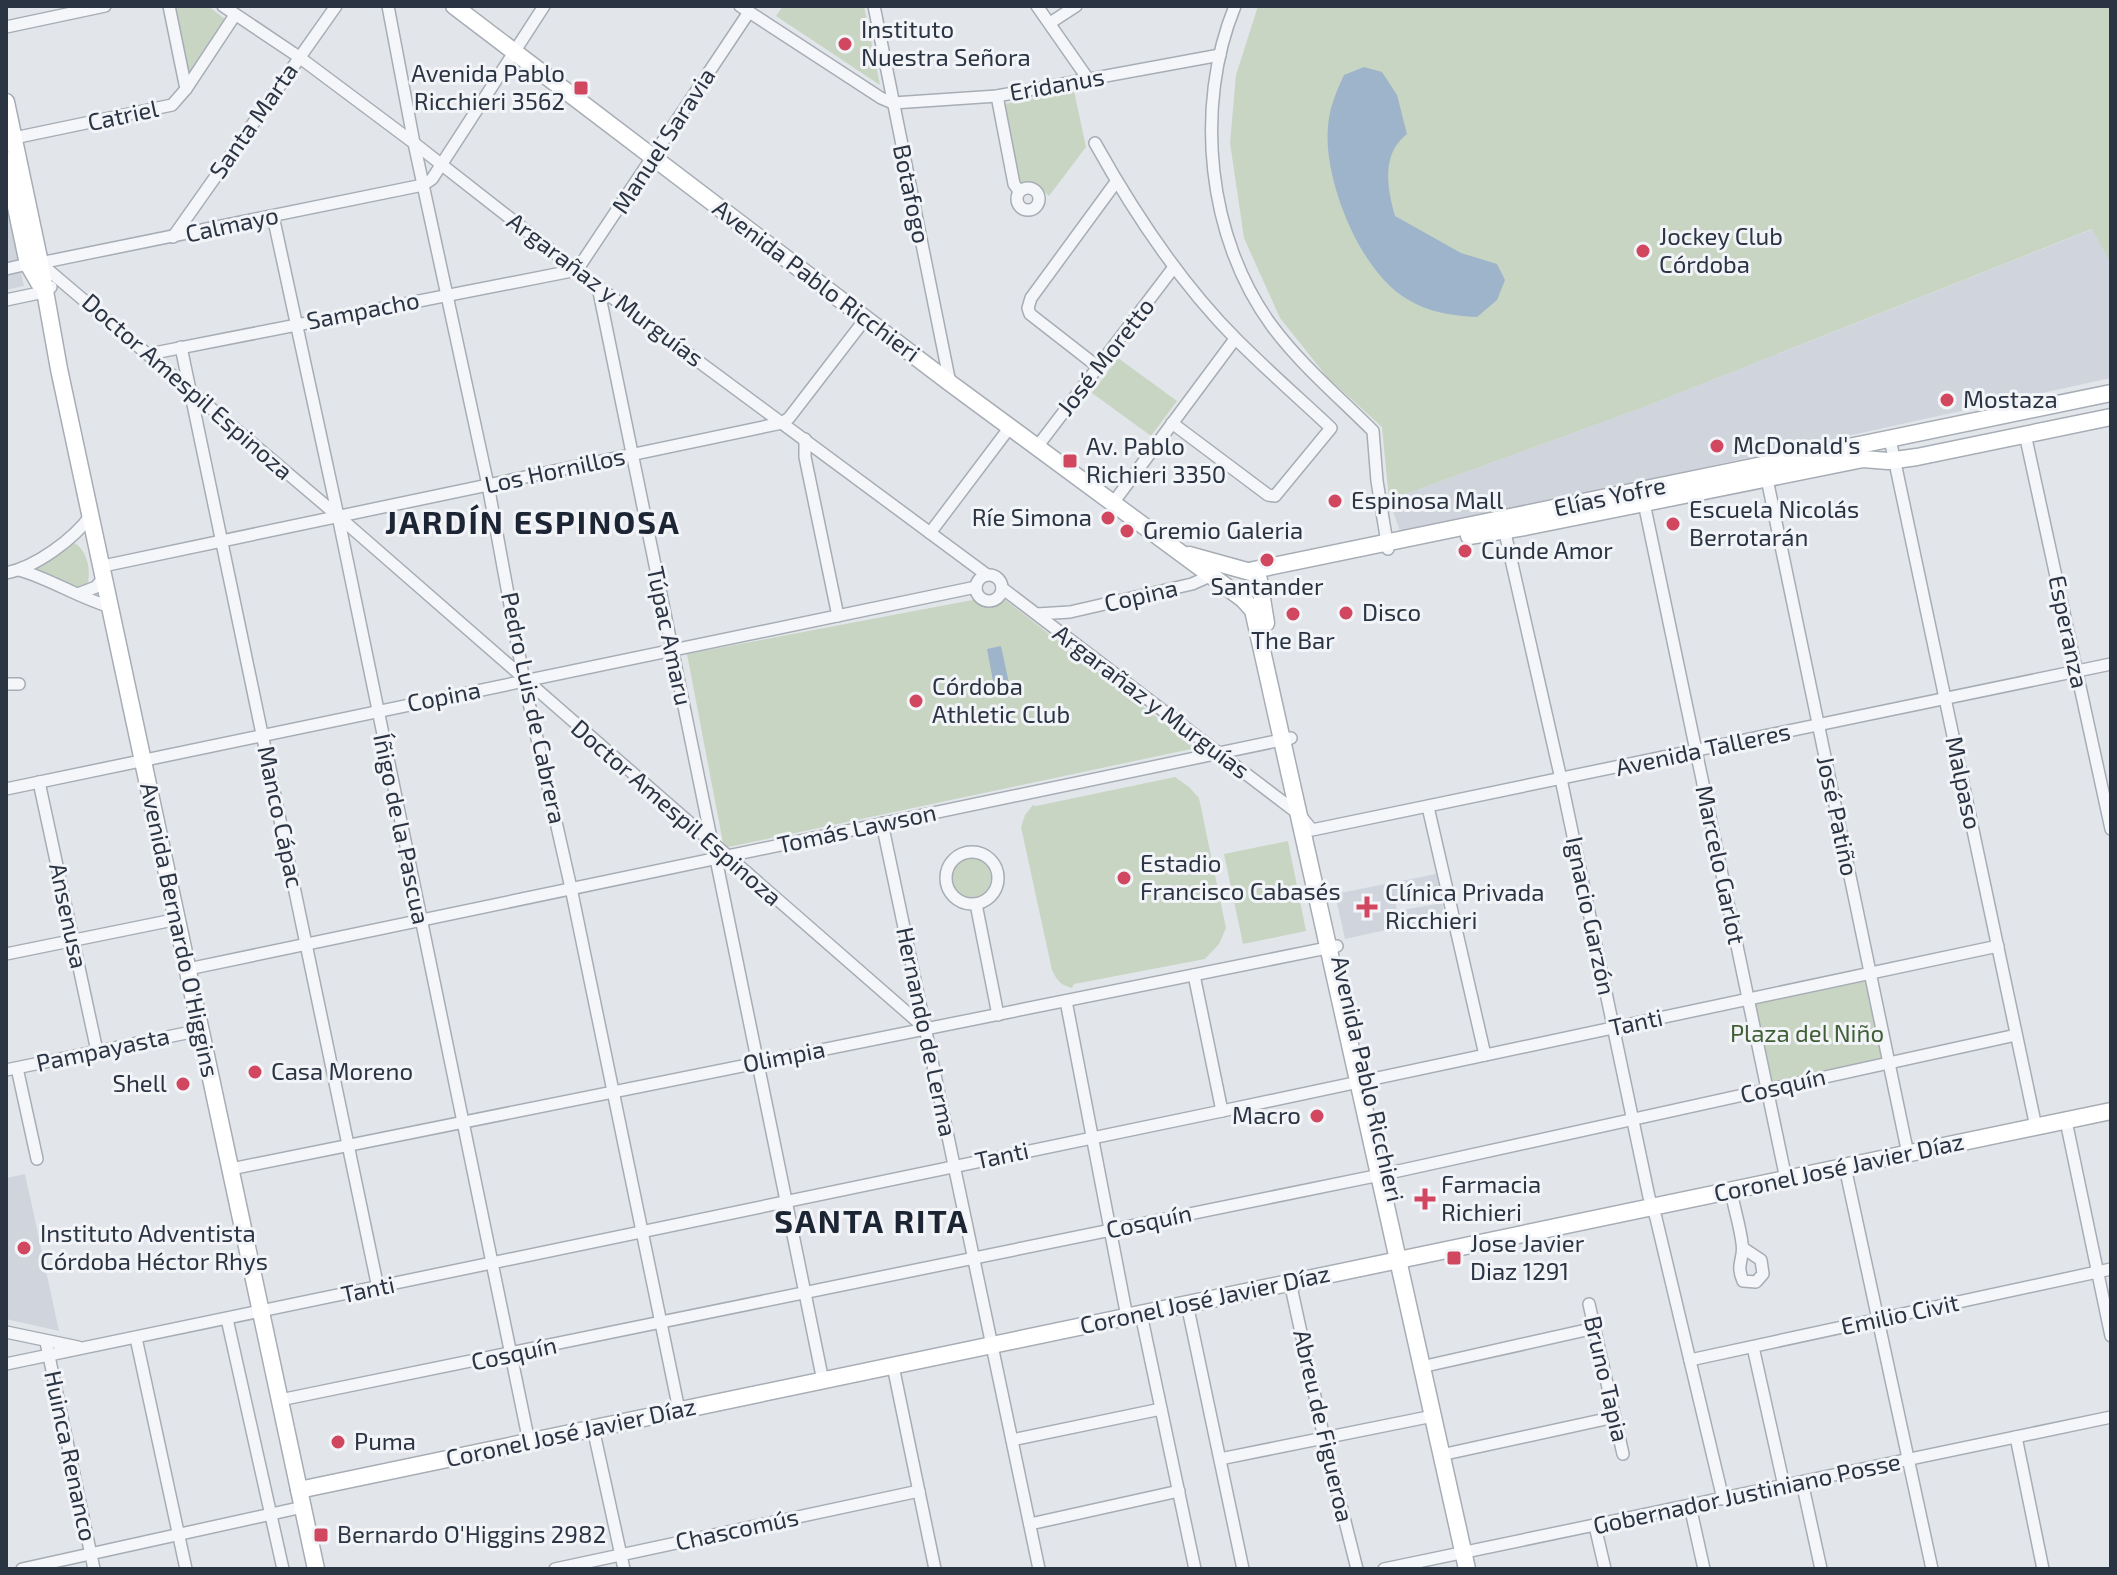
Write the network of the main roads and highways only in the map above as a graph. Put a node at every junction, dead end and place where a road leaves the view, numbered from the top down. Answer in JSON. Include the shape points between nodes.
{"nodes":[{"id":1,"x":454,"y":6,"type":"edge"},
{"id":2,"x":6,"y":102,"type":"edge"},
{"id":3,"x":6,"y":160,"type":"edge"},
{"id":4,"x":34,"y":264,"type":"junction"},
{"id":5,"x":2111,"y":393,"type":"edge"},
{"id":6,"x":2111,"y":417,"type":"edge"},
{"id":7,"x":1503,"y":525,"type":"junction"},
{"id":8,"x":1388,"y":546,"type":"junction"},
{"id":9,"x":1180,"y":552,"type":"junction"},
{"id":10,"x":1245,"y":571,"type":"junction"},
{"id":11,"x":1259,"y":587,"type":"junction"},
{"id":12,"x":1238,"y":595,"type":"junction"},
{"id":13,"x":1287,"y":738,"type":"junction"},
{"id":14,"x":1333,"y":947,"type":"junction"},
{"id":15,"x":2111,"y":1111,"type":"edge"},
{"id":16,"x":1403,"y":1259,"type":"junction"},
{"id":17,"x":299,"y":1490,"type":"junction"},
{"id":18,"x":1470,"y":1561,"type":"edge"},
{"id":19,"x":316,"y":1569,"type":"edge"}],
"edges":[{"from":1,"to":9,"type":"main road","name":"Avenida Pablo Ricchieri"},
{"from":2,"to":4,"type":"main road","name":"Avenida Bernardo O'Higgins"},
{"from":3,"to":4,"type":"main road","name":"Avenida Bernardo O'Higgins"},
{"from":4,"to":17,"type":"main road","name":"Avenida Bernardo O'Higgins"},
{"from":5,"to":7,"type":"main road","name":"Elías Yofre"},
{"from":6,"to":7,"type":"main road","name":"Elías Yofre","via":[[1895,460],[1863,459]]},
{"from":7,"to":8,"type":"main road","name":"Elías Yofre"},
{"from":8,"to":10,"type":"main road","name":"Elías Yofre"},
{"from":8,"to":11,"type":"main road","name":"Elías Yofre","via":[[1272,574]]},
{"from":9,"to":10,"type":"main road","name":"Avenida Pablo Ricchieri"},
{"from":9,"to":12,"type":"main road","name":"Avenida Pablo Ricchieri"},
{"from":10,"to":11,"type":"main road","via":[[1257,576]]},
{"from":10,"to":12,"type":"main road","via":[[1233,577]]},
{"from":11,"to":12,"type":"main road","via":[[1252,597]]},
{"from":11,"to":13,"type":"main road","name":"Avenida Pablo Ricchieri"},
{"from":12,"to":13,"type":"main road","name":"Avenida Pablo Ricchieri","via":[[1256,616]]},
{"from":13,"to":14,"type":"main road","name":"Avenida Pablo Ricchieri"},
{"from":13,"to":14,"type":"main road","name":"Avenida Pablo Ricchieri","via":[[1312,830]]},
{"from":14,"to":16,"type":"main road","name":"Avenida Pablo Ricchieri"},
{"from":15,"to":16,"type":"main road","name":"Coronel José Javier Díaz"},
{"from":16,"to":17,"type":"main road","name":"Coronel José Javier Díaz"},
{"from":16,"to":18,"type":"main road","name":"Avenida Pablo Ricchieri"},
{"from":16,"to":18,"type":"main road","name":"Avenida Pablo Ricchieri","via":[[1433,1416]]},
{"from":17,"to":19,"type":"main road","name":"Avenida Bernardo O'Higgins"}]}
